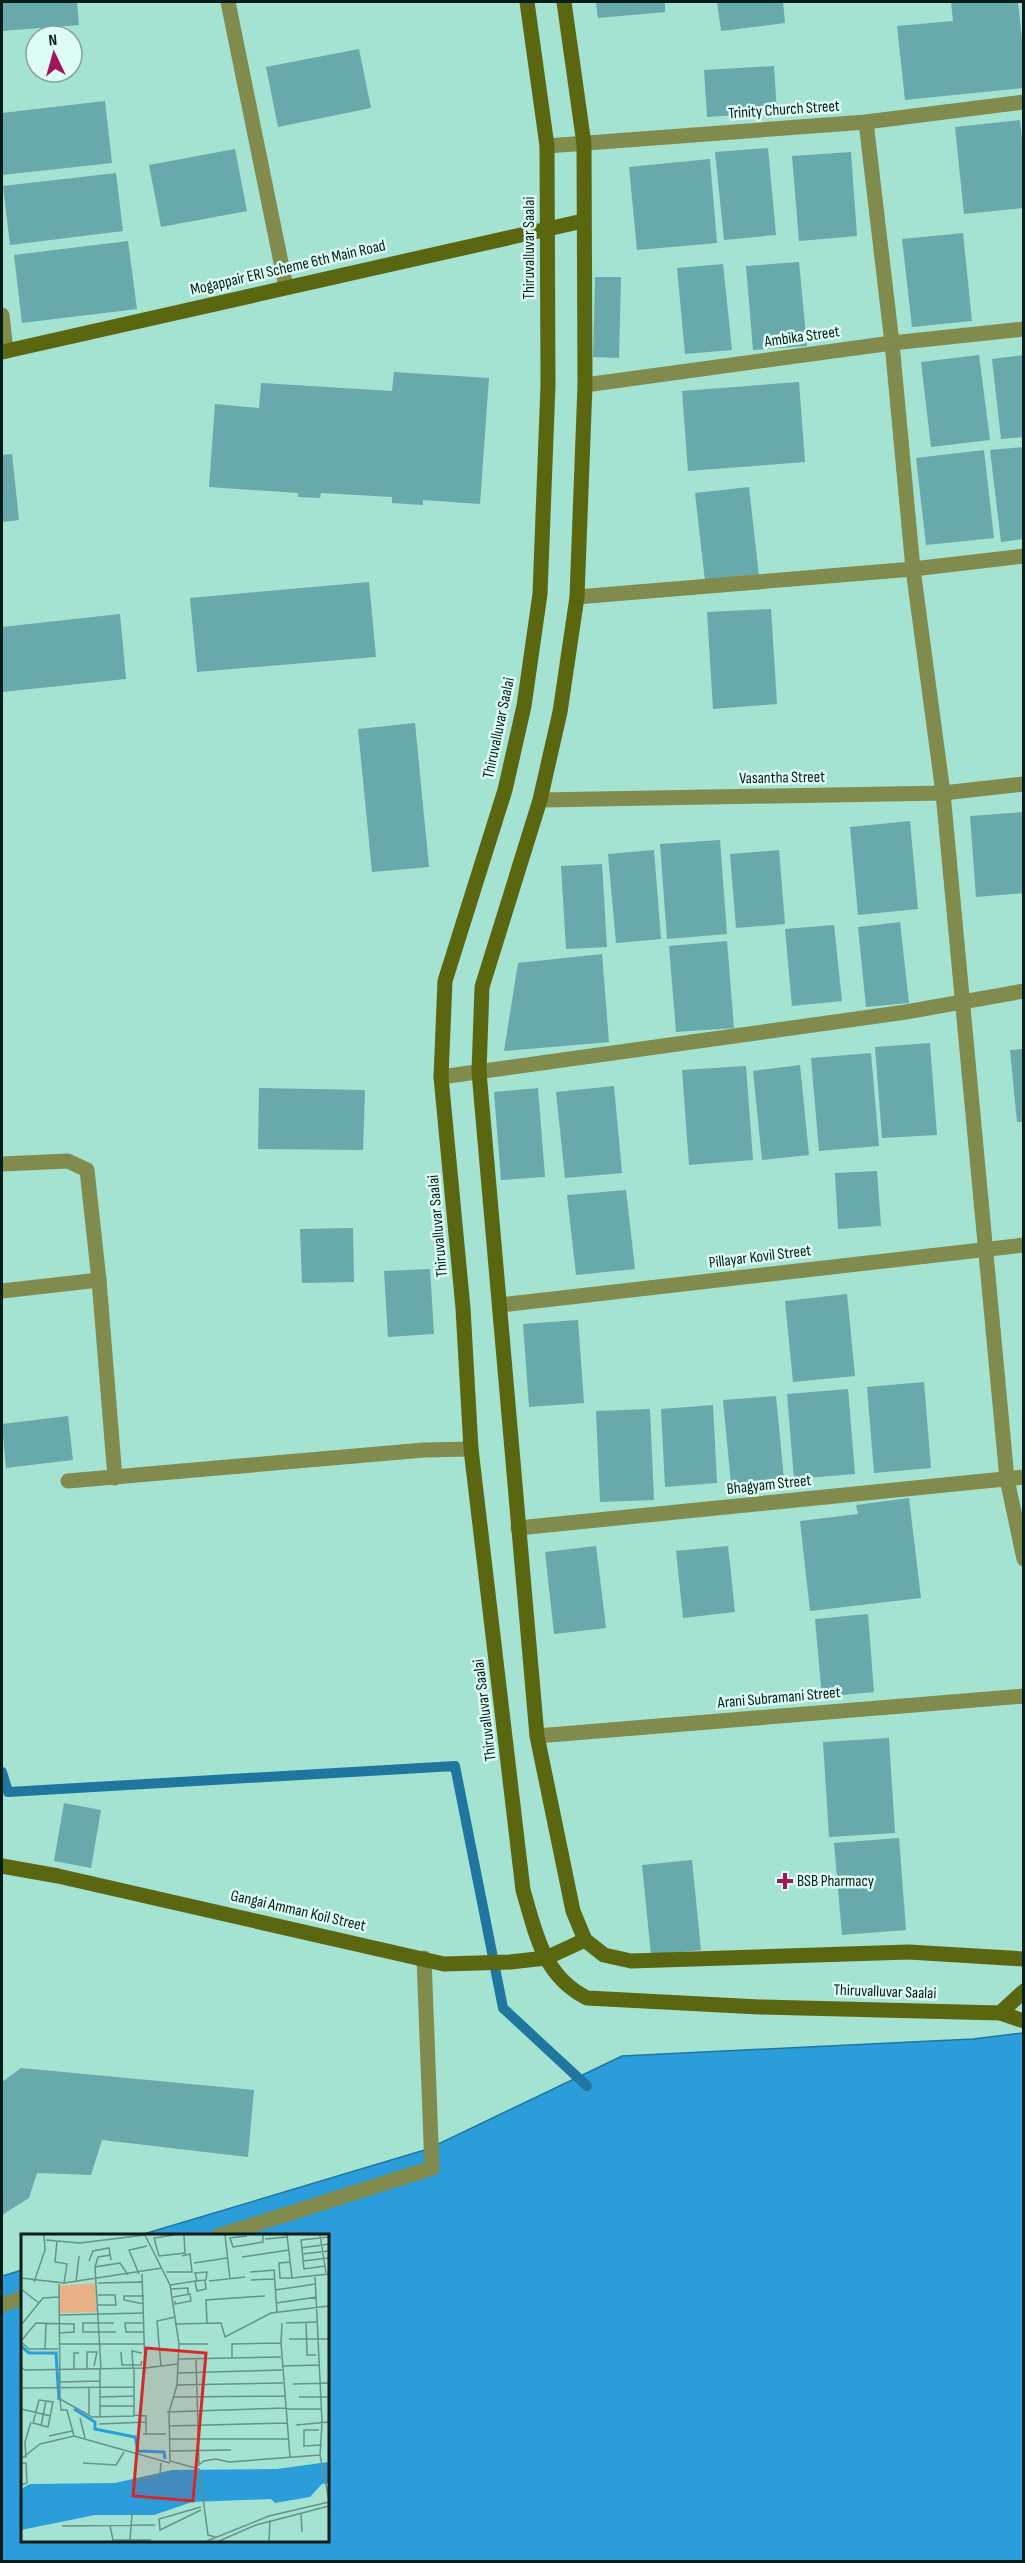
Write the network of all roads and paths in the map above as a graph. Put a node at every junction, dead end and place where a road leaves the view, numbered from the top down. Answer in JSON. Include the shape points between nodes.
{"nodes":[{"id":1,"x":228,"y":2,"type":"edge"},
{"id":2,"x":527,"y":2,"type":"edge"},
{"id":3,"x":564,"y":2,"type":"edge"},
{"id":4,"x":1023,"y":102,"type":"edge"},
{"id":5,"x":866,"y":122,"type":"junction"},
{"id":6,"x":584,"y":144,"type":"junction"},
{"id":7,"x":547,"y":146,"type":"junction"},
{"id":8,"x":583,"y":221,"type":"junction"},
{"id":9,"x":546,"y":229,"type":"junction"},
{"id":10,"x":286,"y":287,"type":"junction"},
{"id":11,"x":2,"y":315,"type":"edge"},
{"id":12,"x":1023,"y":329,"type":"edge"},
{"id":13,"x":892,"y":343,"type":"junction"},
{"id":14,"x":4,"y":351,"type":"edge"},
{"id":15,"x":585,"y":385,"type":"junction"},
{"id":16,"x":1023,"y":556,"type":"edge"},
{"id":17,"x":913,"y":569,"type":"junction"},
{"id":18,"x":577,"y":597,"type":"junction"},
{"id":19,"x":1023,"y":784,"type":"edge"},
{"id":20,"x":943,"y":793,"type":"junction"},
{"id":21,"x":540,"y":800,"type":"junction"},
{"id":22,"x":1023,"y":991,"type":"edge"},
{"id":23,"x":961,"y":1002,"type":"junction"},
{"id":24,"x":478,"y":1072,"type":"junction"},
{"id":25,"x":441,"y":1077,"type":"junction"},
{"id":26,"x":2,"y":1164,"type":"edge"},
{"id":27,"x":1023,"y":1245,"type":"edge"},
{"id":28,"x":984,"y":1249,"type":"junction"},
{"id":29,"x":99,"y":1280,"type":"junction"},
{"id":30,"x":2,"y":1291,"type":"edge"},
{"id":31,"x":500,"y":1305,"type":"junction"},
{"id":32,"x":471,"y":1449,"type":"junction"},
{"id":33,"x":1023,"y":1477,"type":"edge"},
{"id":34,"x":115,"y":1478,"type":"junction"},
{"id":35,"x":1006,"y":1479,"type":"junction"},
{"id":36,"x":68,"y":1481,"type":"dead end"},
{"id":37,"x":518,"y":1528,"type":"junction"},
{"id":38,"x":1023,"y":1558,"type":"edge"},
{"id":39,"x":1023,"y":1696,"type":"edge"},
{"id":40,"x":537,"y":1736,"type":"junction"},
{"id":41,"x":2,"y":1866,"type":"edge"},
{"id":42,"x":585,"y":1940,"type":"junction"},
{"id":43,"x":424,"y":1958,"type":"junction"},
{"id":44,"x":546,"y":1958,"type":"junction"},
{"id":45,"x":1023,"y":1959,"type":"edge"},
{"id":46,"x":1023,"y":1990,"type":"edge"},
{"id":47,"x":1000,"y":2013,"type":"junction"},
{"id":48,"x":1023,"y":2021,"type":"edge"},
{"id":49,"x":224,"y":2234,"type":"edge"},
{"id":50,"x":21,"y":2298,"type":"edge"},
{"id":51,"x":2,"y":2305,"type":"edge"}],
"edges":[{"from":1,"to":10,"type":"street"},
{"from":2,"to":7,"type":"main road","name":"Thiruvalluvar Saalai"},
{"from":3,"to":6,"type":"main road"},
{"from":4,"to":5,"type":"street","name":"Trinity Church Street"},
{"from":5,"to":6,"type":"street","name":"Trinity Church Street"},
{"from":5,"to":13,"type":"street"},
{"from":6,"to":7,"type":"street","name":"Trinity Church Street"},
{"from":6,"to":8,"type":"main road"},
{"from":7,"to":9,"type":"main road","name":"Thiruvalluvar Saalai"},
{"from":8,"to":9,"type":"main road","name":"Mogappair ERI Scheme 6th Main Road"},
{"from":8,"to":15,"type":"main road"},
{"from":9,"to":10,"type":"main road","name":"Mogappair ERI Scheme 6th Main Road"},
{"from":9,"to":25,"type":"main road","name":"Thiruvalluvar Saalai","via":[[548,385],[540,594],[524,706],[505,790],[445,981]]},
{"from":10,"to":14,"type":"main road","name":"Mogappair ERI Scheme 6th Main Road"},
{"from":11,"to":14,"type":"street"},
{"from":12,"to":13,"type":"street","name":"Ambika Street"},
{"from":13,"to":15,"type":"street","name":"Ambika Street"},
{"from":13,"to":17,"type":"street"},
{"from":15,"to":18,"type":"main road"},
{"from":16,"to":17,"type":"street"},
{"from":17,"to":18,"type":"street"},
{"from":17,"to":20,"type":"street"},
{"from":18,"to":21,"type":"main road","via":[[560,712]]},
{"from":19,"to":20,"type":"street","name":"Vasantha Street"},
{"from":20,"to":21,"type":"street","name":"Vasantha Street"},
{"from":20,"to":23,"type":"street"},
{"from":21,"to":24,"type":"main road","via":[[482,987]]},
{"from":22,"to":23,"type":"street"},
{"from":23,"to":24,"type":"street"},
{"from":23,"to":28,"type":"street"},
{"from":24,"to":25,"type":"street"},
{"from":24,"to":31,"type":"main road"},
{"from":25,"to":32,"type":"main road","name":"Thiruvalluvar Saalai","via":[[463,1308]]},
{"from":26,"to":29,"type":"street","via":[[68,1161],[87,1170]]},
{"from":27,"to":28,"type":"street","name":"Pillayar Kovil Street"},
{"from":28,"to":31,"type":"street","name":"Pillayar Kovil Street"},
{"from":28,"to":35,"type":"street"},
{"from":29,"to":30,"type":"street"},
{"from":29,"to":34,"type":"street"},
{"from":31,"to":37,"type":"main road"},
{"from":32,"to":34,"type":"street","via":[[424,1449]]},
{"from":32,"to":44,"type":"main road","name":"Thiruvalluvar Saalai","via":[[523,1890]]},
{"from":33,"to":35,"type":"street","name":"Bhagyam Street"},
{"from":34,"to":36,"type":"street"},
{"from":35,"to":37,"type":"street","name":"Bhagyam Street"},
{"from":35,"to":38,"type":"street"},
{"from":37,"to":40,"type":"main road"},
{"from":39,"to":40,"type":"street","name":"Arani Subramani Street"},
{"from":40,"to":42,"type":"main road","via":[[566,1883]]},
{"from":41,"to":43,"type":"main road","name":"Gangai Amman Koil Street"},
{"from":42,"to":44,"type":"main road","name":"Gangai Amman Koil Street"},
{"from":42,"to":45,"type":"main road","via":[[604,1955],[631,1961],[909,1952]]},
{"from":43,"to":44,"type":"main road","name":"Gangai Amman Koil Street","via":[[444,1964]]},
{"from":43,"to":49,"type":"street","via":[[432,2168]]},
{"from":44,"to":47,"type":"main road","name":"Thiruvalluvar Saalai","via":[[569,1989],[587,1998]]},
{"from":46,"to":47,"type":"main road"},
{"from":47,"to":48,"type":"main road","name":"Thiruvalluvar Saalai"},
{"from":50,"to":51,"type":"street"}]}
